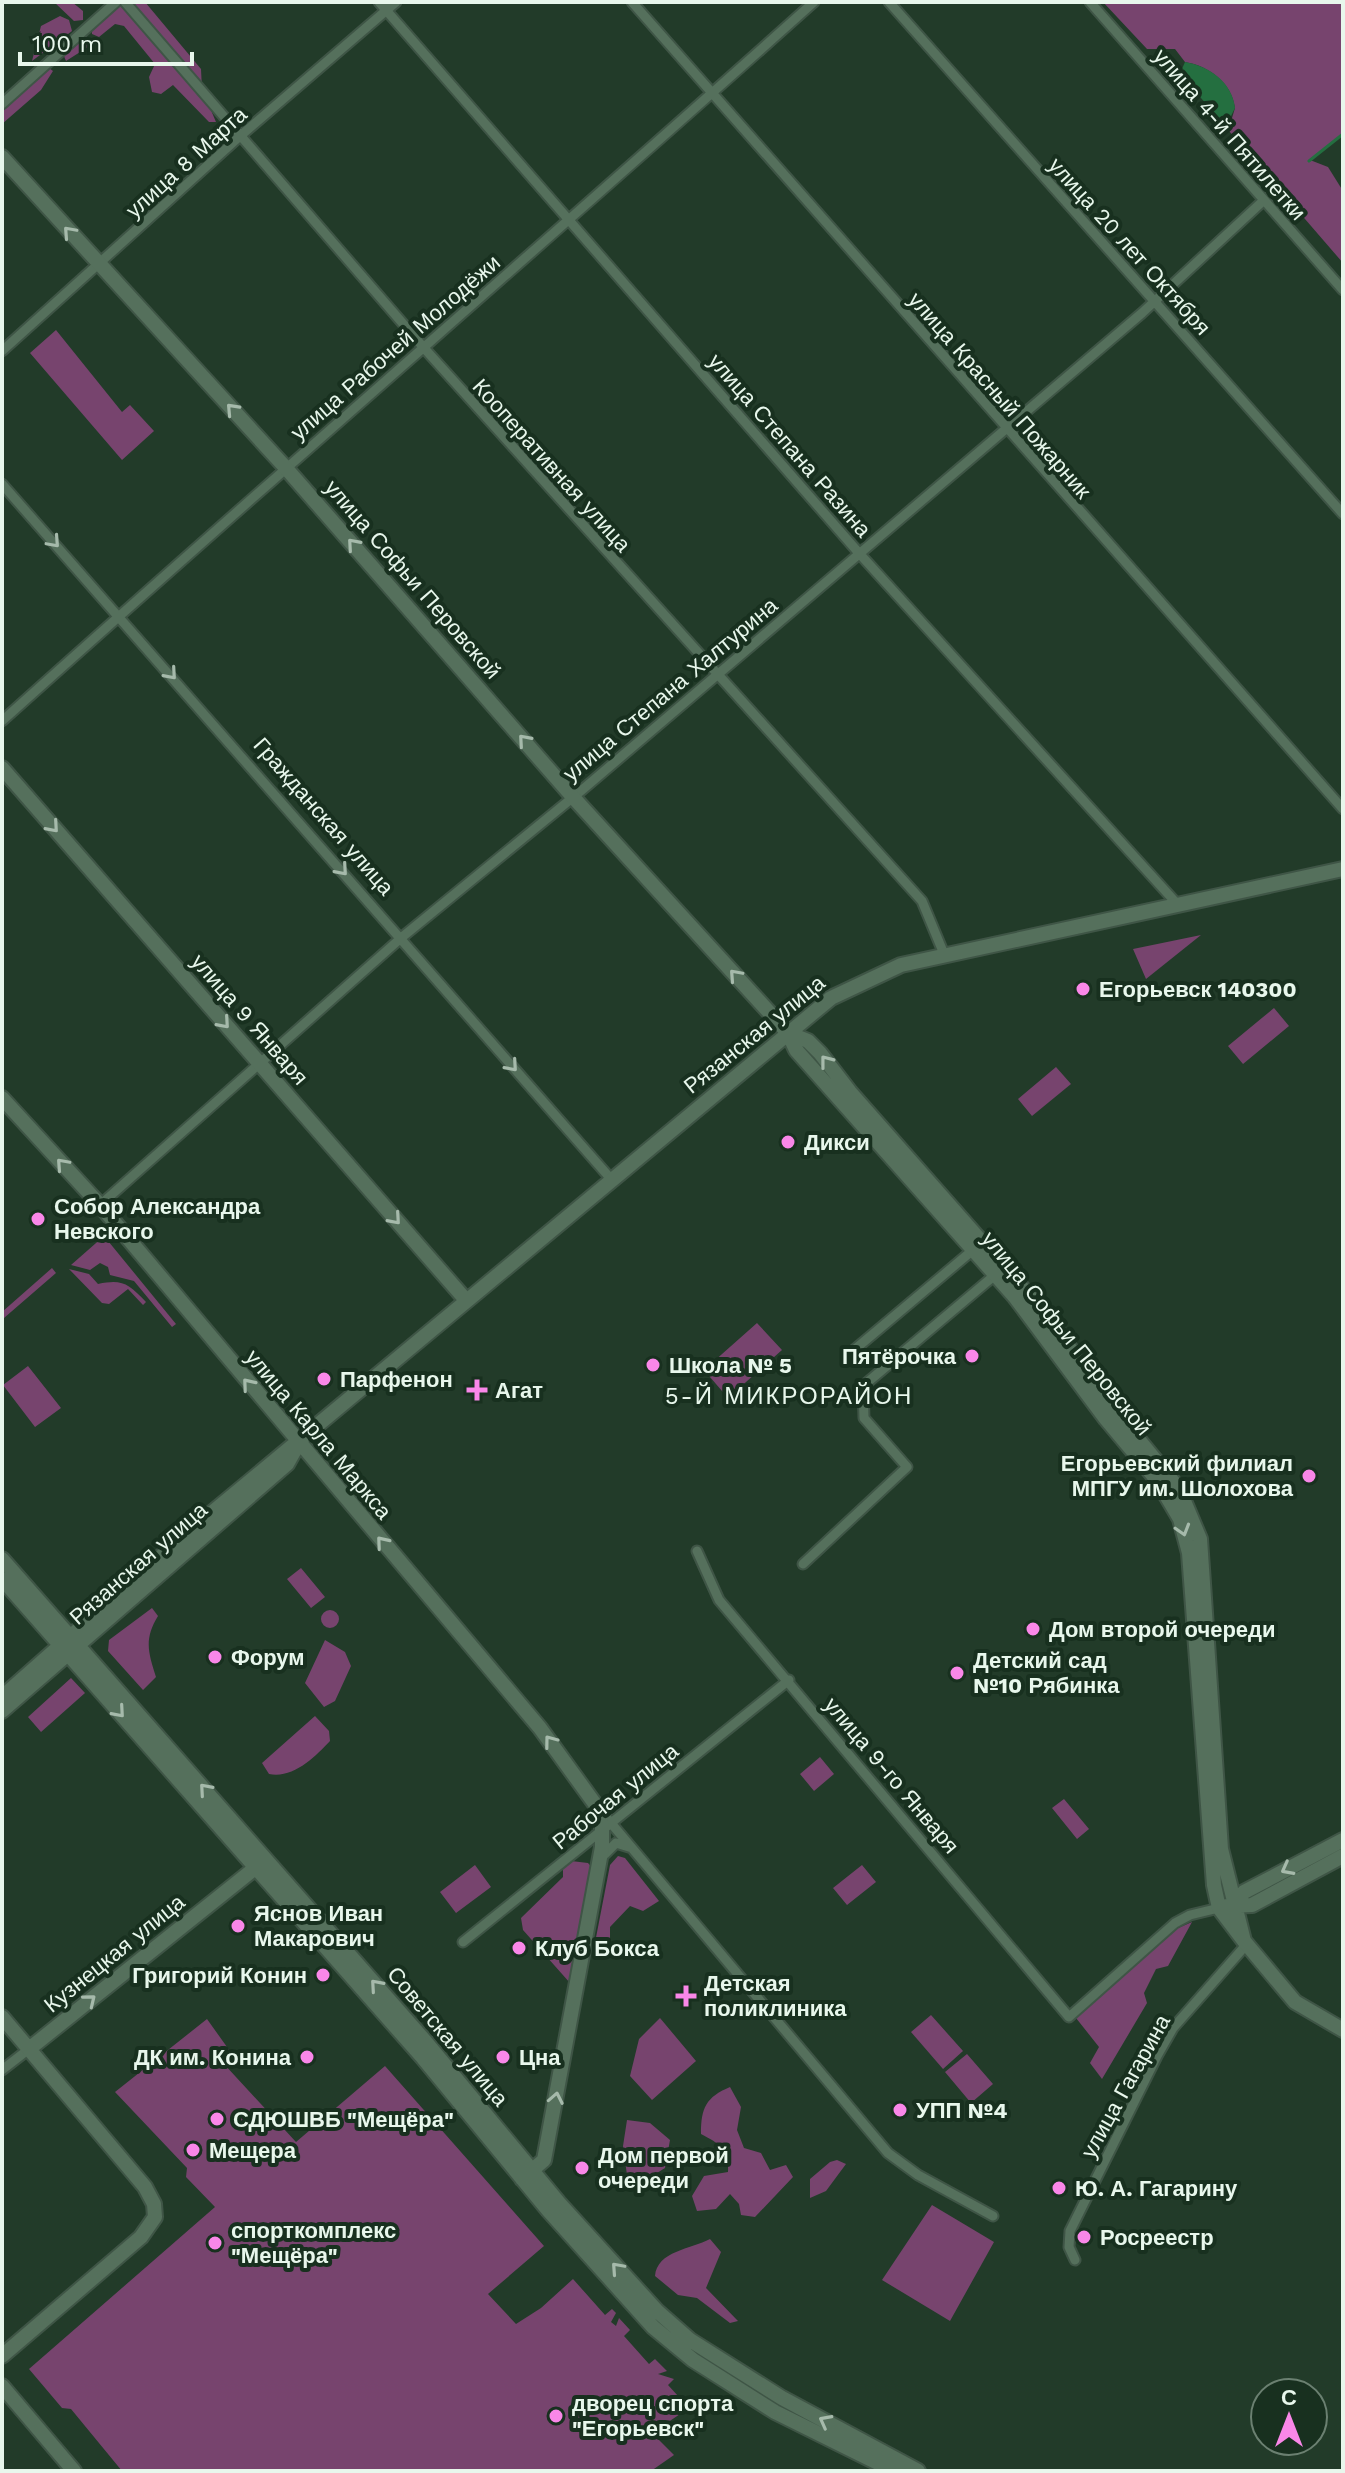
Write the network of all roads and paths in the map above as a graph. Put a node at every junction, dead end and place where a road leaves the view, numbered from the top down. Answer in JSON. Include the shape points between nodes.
{"nodes":[{"id":1,"x":116,"y":2,"type":"edge"},
{"id":2,"x":125,"y":2,"type":"edge"},
{"id":3,"x":379,"y":2,"type":"edge"},
{"id":4,"x":396,"y":2,"type":"edge"},
{"id":5,"x":632,"y":2,"type":"edge"},
{"id":6,"x":814,"y":2,"type":"edge"},
{"id":7,"x":889,"y":2,"type":"edge"},
{"id":8,"x":1090,"y":2,"type":"edge"},
{"id":9,"x":386,"y":10,"type":"junction"},
{"id":10,"x":713,"y":93,"type":"junction"},
{"id":11,"x":2,"y":104,"type":"edge"},
{"id":12,"x":239,"y":137,"type":"junction"},
{"id":13,"x":2,"y":157,"type":"edge"},
{"id":14,"x":1263,"y":201,"type":"junction"},
{"id":15,"x":568,"y":218,"type":"junction"},
{"id":16,"x":99,"y":265,"type":"junction"},
{"id":17,"x":1343,"y":290,"type":"edge"},
{"id":18,"x":1155,"y":301,"type":"junction"},
{"id":19,"x":424,"y":348,"type":"junction"},
{"id":20,"x":2,"y":351,"type":"edge"},
{"id":21,"x":1004,"y":428,"type":"junction"},
{"id":22,"x":285,"y":467,"type":"junction"},
{"id":23,"x":2,"y":484,"type":"edge"},
{"id":24,"x":1343,"y":514,"type":"edge"},
{"id":25,"x":858,"y":552,"type":"junction"},
{"id":26,"x":119,"y":615,"type":"junction"},
{"id":27,"x":715,"y":675,"type":"junction"},
{"id":28,"x":2,"y":721,"type":"edge"},
{"id":29,"x":2,"y":768,"type":"edge"},
{"id":30,"x":572,"y":796,"type":"junction"},
{"id":31,"x":1343,"y":809,"type":"edge"},
{"id":32,"x":1343,"y":869,"type":"edge"},
{"id":33,"x":1179,"y":906,"type":"junction"},
{"id":34,"x":401,"y":938,"type":"junction"},
{"id":35,"x":944,"y":954,"type":"junction"},
{"id":36,"x":788,"y":1033,"type":"junction"},
{"id":37,"x":260,"y":1063,"type":"junction"},
{"id":38,"x":2,"y":1098,"type":"edge"},
{"id":39,"x":611,"y":1179,"type":"junction"},
{"id":40,"x":100,"y":1205,"type":"junction"},
{"id":41,"x":973,"y":1250,"type":"junction"},
{"id":42,"x":995,"y":1275,"type":"junction"},
{"id":43,"x":1019,"y":1294,"type":"junction"},
{"id":44,"x":465,"y":1299,"type":"junction"},
{"id":45,"x":854,"y":1350,"type":"dead end"},
{"id":46,"x":298,"y":1444,"type":"junction"},
{"id":47,"x":697,"y":1551,"type":"dead end"},
{"id":48,"x":2,"y":1559,"type":"edge"},
{"id":49,"x":803,"y":1564,"type":"dead end"},
{"id":50,"x":2,"y":1579,"type":"edge"},
{"id":51,"x":69,"y":1644,"type":"junction"},
{"id":52,"x":789,"y":1680,"type":"junction"},
{"id":53,"x":2,"y":1697,"type":"edge"},
{"id":54,"x":2,"y":1711,"type":"edge"},
{"id":55,"x":606,"y":1826,"type":"junction"},
{"id":56,"x":1343,"y":1840,"type":"edge"},
{"id":57,"x":633,"y":1848,"type":"junction"},
{"id":58,"x":1343,"y":1856,"type":"edge"},
{"id":59,"x":254,"y":1869,"type":"junction"},
{"id":60,"x":599,"y":1873,"type":"junction"},
{"id":61,"x":1227,"y":1906,"type":"junction"},
{"id":62,"x":463,"y":1942,"type":"dead end"},
{"id":63,"x":1245,"y":1943,"type":"junction"},
{"id":64,"x":2,"y":2017,"type":"edge"},
{"id":65,"x":1343,"y":2030,"type":"edge"},
{"id":66,"x":29,"y":2049,"type":"junction"},
{"id":67,"x":2,"y":2070,"type":"edge"},
{"id":68,"x":527,"y":2174,"type":"junction"},
{"id":69,"x":993,"y":2216,"type":"dead end"},
{"id":70,"x":1075,"y":2260,"type":"dead end"},
{"id":71,"x":2,"y":2356,"type":"edge"},
{"id":72,"x":2,"y":2386,"type":"edge"},
{"id":73,"x":74,"y":2471,"type":"edge"},
{"id":74,"x":894,"y":2471,"type":"edge"},
{"id":75,"x":918,"y":2471,"type":"edge"}],
"edges":[{"from":1,"to":11,"type":"street"},
{"from":2,"to":12,"type":"street","name":"Кооперативная улица"},
{"from":3,"to":9,"type":"street","name":"улица Степана Разина"},
{"from":4,"to":9,"type":"street","name":"улица 8 Марта"},
{"from":5,"to":10,"type":"street","name":"улица Красный Пожарник"},
{"from":6,"to":10,"type":"street","name":"улица Рабочей Молодёжи"},
{"from":7,"to":18,"type":"street","name":"улица 20 лет Октября"},
{"from":8,"to":14,"type":"street","name":"улица 4-й Пятилетки"},
{"from":9,"to":12,"type":"street","name":"улица 8 Марта"},
{"from":9,"to":15,"type":"street","name":"улица Степана Разина"},
{"from":10,"to":15,"type":"street","name":"улица Рабочей Молодёжи"},
{"from":10,"to":21,"type":"street","name":"улица Красный Пожарник"},
{"from":12,"to":16,"type":"street","name":"улица 8 Марта"},
{"from":12,"to":19,"type":"street","name":"Кооперативная улица"},
{"from":16,"to":13,"type":"street","name":"улица Софьи Перовской","one_way":true},
{"from":14,"to":17,"type":"street","name":"улица 4-й Пятилетки"},
{"from":14,"to":18,"type":"street","name":"улица Степана Халтурина"},
{"from":15,"to":19,"type":"street","name":"улица Рабочей Молодёжи"},
{"from":15,"to":25,"type":"street","name":"улица Степана Разина"},
{"from":16,"to":20,"type":"street","name":"улица 8 Марта"},
{"from":22,"to":16,"type":"street","name":"улица Софьи Перовской","one_way":true},
{"from":18,"to":21,"type":"street","name":"улица Степана Халтурина"},
{"from":18,"to":24,"type":"street","name":"улица 20 лет Октября"},
{"from":19,"to":22,"type":"street","name":"улица Рабочей Молодёжи"},
{"from":19,"to":27,"type":"street","name":"Кооперативная улица"},
{"from":21,"to":25,"type":"street","name":"улица Степана Халтурина"},
{"from":21,"to":31,"type":"street","name":"улица Красный Пожарник"},
{"from":22,"to":26,"type":"street","name":"улица Рабочей Молодёжи"},
{"from":30,"to":22,"type":"street","name":"улица Софьи Перовской","one_way":true},
{"from":23,"to":26,"type":"street","name":"Гражданская улица","one_way":true},
{"from":25,"to":27,"type":"street","name":"улица Степана Халтурина"},
{"from":25,"to":33,"type":"street","name":"улица Степана Разина"},
{"from":26,"to":28,"type":"street","name":"улица Рабочей Молодёжи"},
{"from":26,"to":34,"type":"street","name":"Гражданская улица","one_way":true},
{"from":27,"to":30,"type":"street","name":"улица Степана Халтурина"},
{"from":27,"to":35,"type":"street","name":"Кооперативная улица","via":[[922,901]]},
{"from":29,"to":37,"type":"street","name":"улица 9 Января","one_way":true},
{"from":30,"to":34,"type":"street","name":"улица Степана Халтурина"},
{"from":36,"to":30,"type":"street","name":"улица Софьи Перовской","one_way":true},
{"from":32,"to":33,"type":"street","name":"Рязанская улица"},
{"from":33,"to":35,"type":"street","name":"Рязанская улица"},
{"from":34,"to":37,"type":"street","name":"улица Степана Халтурина"},
{"from":34,"to":39,"type":"street","name":"Гражданская улица","one_way":true},
{"from":35,"to":36,"type":"street","name":"Рязанская улица","via":[[854,985]]},
{"from":36,"to":39,"type":"street","name":"Рязанская улица"},
{"from":36,"to":41,"type":"street","name":"улица Софьи Перовской","via":[[796,1050]]},
{"from":43,"to":36,"type":"street","name":"улица Софьи Перовской","one_way":true,"via":[[820,1053]]},
{"from":37,"to":40,"type":"street","name":"улица Степана Халтурина"},
{"from":37,"to":44,"type":"street","name":"улица 9 Января","one_way":true},
{"from":40,"to":38,"type":"street","name":"улица Карла Маркса","one_way":true},
{"from":39,"to":44,"type":"street","name":"Рязанская улица"},
{"from":46,"to":40,"type":"street","name":"улица Карла Маркса","one_way":true},
{"from":41,"to":42,"type":"street","name":"улица Софьи Перовской"},
{"from":41,"to":45,"type":"street"},
{"from":42,"to":43,"type":"street","name":"улица Софьи Перовской"},
{"from":42,"to":49,"type":"street","via":[[863,1386],[864,1418],[907,1467]]},
{"from":43,"to":61,"type":"street","name":"улица Софьи Перовской","via":[[1179,1489],[1193,1518],[1201,1553]]},
{"from":44,"to":46,"type":"street","name":"Рязанская улица"},
{"from":46,"to":51,"type":"street","name":"Рязанская улица"},
{"from":55,"to":46,"type":"street","name":"улица Карла Маркса","one_way":true,"via":[[540,1728]]},
{"from":47,"to":52,"type":"street","name":"улица 9-го Января","via":[[719,1600]]},
{"from":48,"to":51,"type":"street","name":"Советская улица"},
{"from":50,"to":51,"type":"street","name":"Советская улица"},
{"from":51,"to":53,"type":"street","name":"Рязанская улица"},
{"from":51,"to":54,"type":"street","name":"Рязанская улица"},
{"from":51,"to":59,"type":"street","name":"Советская улица","one_way":true},
{"from":68,"to":51,"type":"street","name":"Советская улица","one_way":true,"via":[[425,2041]]},
{"from":52,"to":55,"type":"street","name":"Рабочая улица"},
{"from":52,"to":61,"type":"street","name":"улица 9-го Января","via":[[1069,2017],[1175,1923]]},
{"from":55,"to":57,"type":"street","name":"улица Карла Маркса"},
{"from":55,"to":60,"type":"street","name":"улица Карла Маркса"},
{"from":55,"to":62,"type":"street","name":"Рабочая улица"},
{"from":56,"to":61,"type":"street","one_way":true},
{"from":57,"to":60,"type":"street","via":[[610,1846]]},
{"from":57,"to":69,"type":"street","name":"улица Карла Маркса","via":[[888,2153]]},
{"from":58,"to":61,"type":"street","via":[[1252,1905]]},
{"from":66,"to":59,"type":"street","name":"Кузнецкая улица","one_way":true},
{"from":59,"to":68,"type":"street","name":"Советская улица"},
{"from":68,"to":60,"type":"street","name":"улица Карла Маркса","one_way":true,"via":[[544,2160]]},
{"from":61,"to":63,"type":"street"},
{"from":63,"to":65,"type":"street","via":[[1295,2002]]},
{"from":63,"to":70,"type":"street","name":"улица Гагарина","via":[[1173,2028],[1157,2056],[1070,2231]]},
{"from":64,"to":66,"type":"street"},
{"from":66,"to":67,"type":"street","name":"Кузнецкая улица"},
{"from":66,"to":71,"type":"street","via":[[145,2187],[155,2217],[141,2237]]},
{"from":68,"to":74,"type":"street","name":"Советская улица","via":[[619,2291],[685,2354],[775,2412]]},
{"from":75,"to":68,"type":"street","name":"Советская улица","one_way":true,"via":[[782,2398],[690,2340]]},
{"from":72,"to":73,"type":"street"}]}
